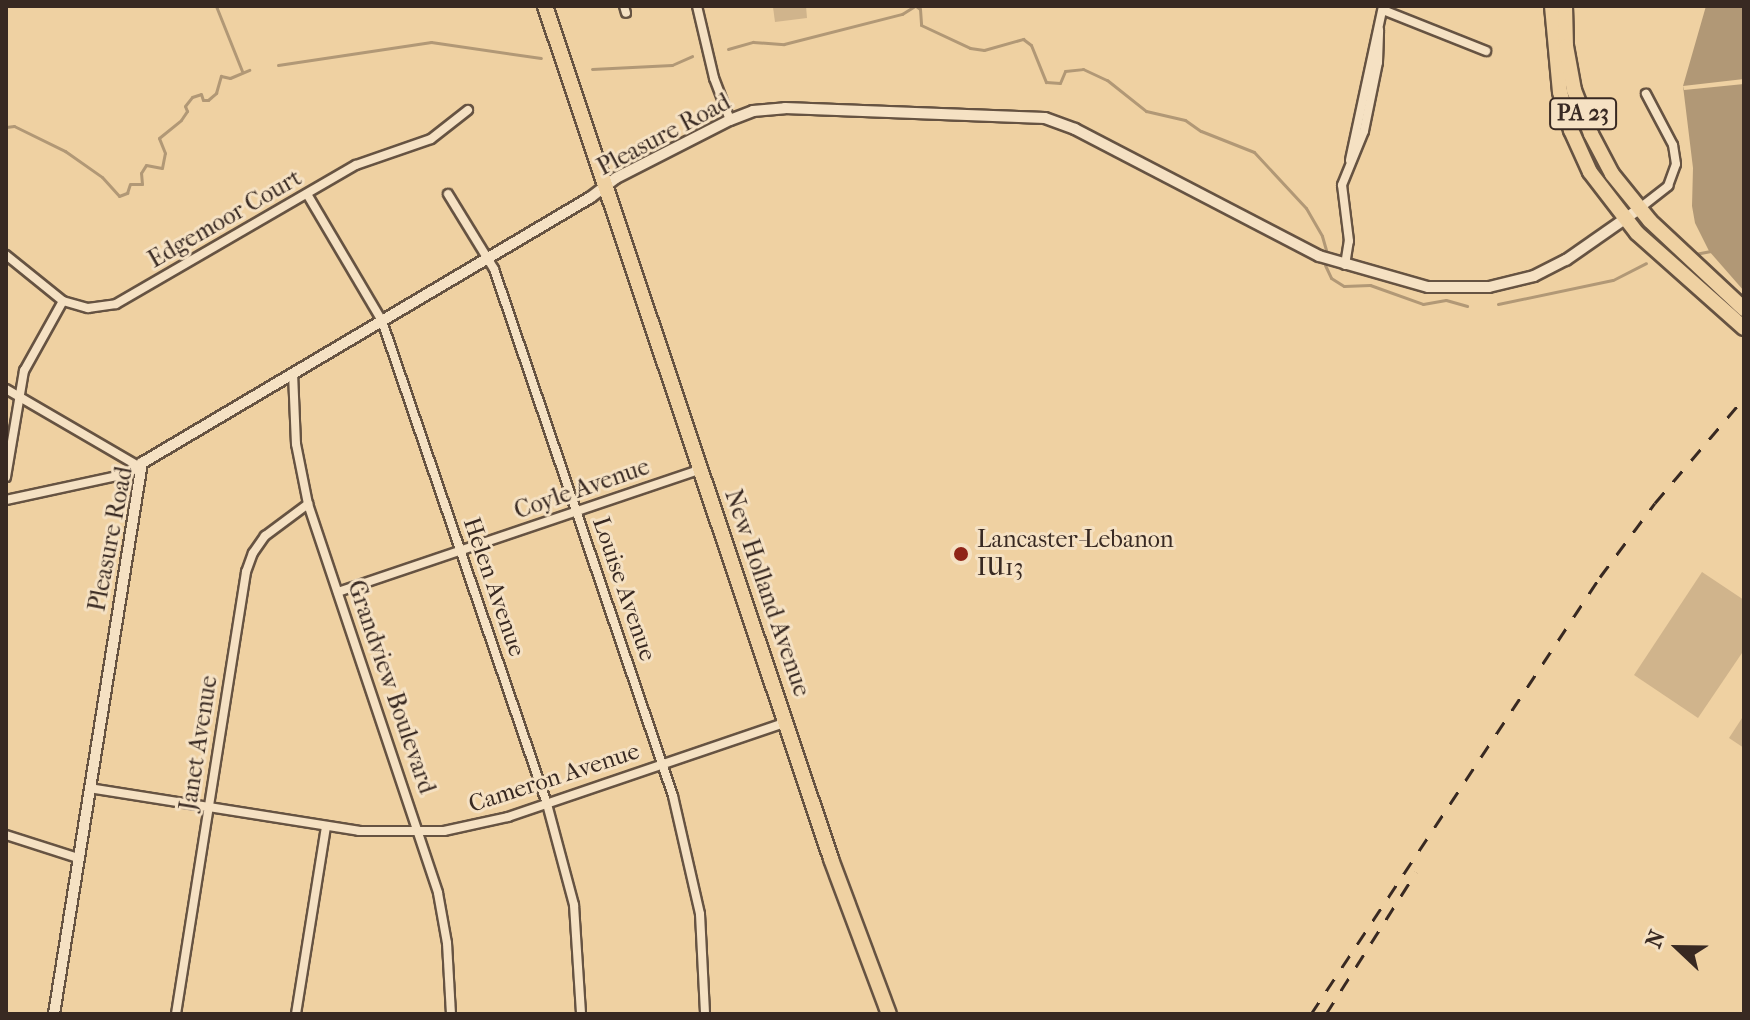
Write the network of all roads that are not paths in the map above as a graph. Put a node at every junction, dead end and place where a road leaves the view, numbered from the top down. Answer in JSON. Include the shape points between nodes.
{"nodes":[{"id":1,"x":545,"y":6,"type":"edge"},
{"id":2,"x":697,"y":6,"type":"edge"},
{"id":3,"x":1552,"y":6,"type":"edge"},
{"id":4,"x":1565,"y":6,"type":"edge"},
{"id":5,"x":1383,"y":8,"type":"edge"},
{"id":6,"x":1486,"y":51,"type":"dead end"},
{"id":7,"x":1646,"y":94,"type":"dead end"},
{"id":8,"x":468,"y":110,"type":"dead end"},
{"id":9,"x":730,"y":120,"type":"junction"},
{"id":10,"x":606,"y":186,"type":"junction"},
{"id":11,"x":307,"y":194,"type":"junction"},
{"id":12,"x":448,"y":194,"type":"dead end"},
{"id":13,"x":1639,"y":209,"type":"junction"},
{"id":14,"x":1625,"y":219,"type":"junction"},
{"id":15,"x":6,"y":255,"type":"edge"},
{"id":16,"x":488,"y":258,"type":"junction"},
{"id":17,"x":1345,"y":265,"type":"junction"},
{"id":18,"x":63,"y":301,"type":"junction"},
{"id":19,"x":1744,"y":309,"type":"edge"},
{"id":20,"x":382,"y":321,"type":"junction"},
{"id":21,"x":1744,"y":328,"type":"edge"},
{"id":22,"x":293,"y":373,"type":"junction"},
{"id":23,"x":6,"y":389,"type":"edge"},
{"id":24,"x":18,"y":396,"type":"junction"},
{"id":25,"x":140,"y":467,"type":"junction"},
{"id":26,"x":702,"y":469,"type":"junction"},
{"id":27,"x":6,"y":477,"type":"edge"},
{"id":28,"x":6,"y":500,"type":"edge"},
{"id":29,"x":308,"y":504,"type":"junction"},
{"id":30,"x":577,"y":511,"type":"junction"},
{"id":31,"x":461,"y":550,"type":"junction"},
{"id":32,"x":338,"y":592,"type":"junction"},
{"id":33,"x":788,"y":722,"type":"junction"},
{"id":34,"x":662,"y":764,"type":"junction"},
{"id":35,"x":89,"y":788,"type":"junction"},
{"id":36,"x":547,"y":804,"type":"junction"},
{"id":37,"x":209,"y":808,"type":"junction"},
{"id":38,"x":326,"y":826,"type":"junction"},
{"id":39,"x":419,"y":834,"type":"junction"},
{"id":40,"x":6,"y":835,"type":"edge"},
{"id":41,"x":78,"y":858,"type":"junction"},
{"id":42,"x":54,"y":1014,"type":"edge"},
{"id":43,"x":176,"y":1014,"type":"edge"},
{"id":44,"x":296,"y":1014,"type":"edge"},
{"id":45,"x":451,"y":1014,"type":"edge"},
{"id":46,"x":581,"y":1014,"type":"edge"},
{"id":47,"x":705,"y":1014,"type":"edge"},
{"id":48,"x":889,"y":1014,"type":"edge"}],
"edges":[{"from":1,"to":10,"type":"main road","name":"New Holland Avenue"},
{"from":2,"to":9,"type":"street"},
{"from":3,"to":14,"type":"main road","number":"PA 23","via":[[1555,60],[1567,119],[1590,172]]},
{"from":4,"to":13,"type":"main road","number":"PA 23","via":[[1568,60],[1578,103],[1605,163]]},
{"from":5,"to":6,"type":"street"},
{"from":5,"to":17,"type":"street","via":[[1342,192],[1349,241]]},
{"from":7,"to":13,"type":"street","name":"Pleasure Road","via":[[1673,145],[1676,164],[1668,186]]},
{"from":8,"to":11,"type":"street","name":"Edgemoor Court","via":[[431,139],[364,161]]},
{"from":9,"to":10,"type":"street","name":"Pleasure Road"},
{"from":9,"to":17,"type":"street","name":"Pleasure Road","via":[[785,108],[1045,118]]},
{"from":10,"to":16,"type":"street","name":"Pleasure Road"},
{"from":10,"to":26,"type":"main road","name":"New Holland Avenue"},
{"from":11,"to":18,"type":"street","name":"Edgemoor Court","via":[[126,301],[97,308]]},
{"from":11,"to":20,"type":"street","name":"Helen Avenue"},
{"from":12,"to":16,"type":"street","name":"Louise Avenue"},
{"from":13,"to":14,"type":"street","name":"Pleasure Road"},
{"from":13,"to":19,"type":"main road","number":"PA 23"},
{"from":14,"to":17,"type":"street","name":"Pleasure Road","via":[[1558,265],[1504,285],[1428,287]]},
{"from":14,"to":21,"type":"main road","number":"PA 23"},
{"from":15,"to":18,"type":"street"},
{"from":16,"to":20,"type":"street","name":"Pleasure Road"},
{"from":16,"to":30,"type":"street","name":"Louise Avenue"},
{"from":18,"to":24,"type":"street","via":[[26,365]]},
{"from":20,"to":22,"type":"street","name":"Pleasure Road"},
{"from":20,"to":31,"type":"street","name":"Helen Avenue"},
{"from":22,"to":25,"type":"street","name":"Pleasure Road"},
{"from":22,"to":29,"type":"street","name":"Grandview Boulevard","via":[[296,444]]},
{"from":23,"to":24,"type":"street"},
{"from":24,"to":25,"type":"street"},
{"from":24,"to":27,"type":"street"},
{"from":25,"to":28,"type":"street"},
{"from":25,"to":35,"type":"street","name":"Pleasure Road"},
{"from":26,"to":30,"type":"street","name":"Coyle Avenue"},
{"from":26,"to":33,"type":"main road","name":"New Holland Avenue"},
{"from":29,"to":32,"type":"street","name":"Grandview Boulevard"},
{"from":29,"to":37,"type":"street","name":"Janet Avenue","via":[[265,536],[249,562]]},
{"from":30,"to":31,"type":"street","name":"Coyle Avenue"},
{"from":30,"to":34,"type":"street","name":"Louise Avenue"},
{"from":31,"to":32,"type":"street","name":"Coyle Avenue"},
{"from":31,"to":36,"type":"street","name":"Helen Avenue"},
{"from":32,"to":39,"type":"street","name":"Grandview Boulevard"},
{"from":33,"to":34,"type":"street","name":"Cameron Avenue"},
{"from":33,"to":48,"type":"main road","name":"New Holland Avenue"},
{"from":34,"to":36,"type":"street","name":"Cameron Avenue"},
{"from":34,"to":47,"type":"street","name":"Louise Avenue","via":[[695,882]]},
{"from":35,"to":37,"type":"street","name":"Cameron Avenue"},
{"from":35,"to":41,"type":"street","name":"Pleasure Road"},
{"from":36,"to":39,"type":"street","name":"Cameron Avenue","via":[[479,825]]},
{"from":36,"to":46,"type":"street","name":"Helen Avenue","via":[[574,905]]},
{"from":37,"to":38,"type":"street","name":"Cameron Avenue"},
{"from":37,"to":43,"type":"street","name":"Janet Avenue"},
{"from":38,"to":39,"type":"street","name":"Cameron Avenue"},
{"from":38,"to":44,"type":"street"},
{"from":39,"to":45,"type":"street","name":"Grandview Boulevard","via":[[443,915]]},
{"from":40,"to":41,"type":"street"},
{"from":41,"to":42,"type":"street","name":"Pleasure Road"}]}
